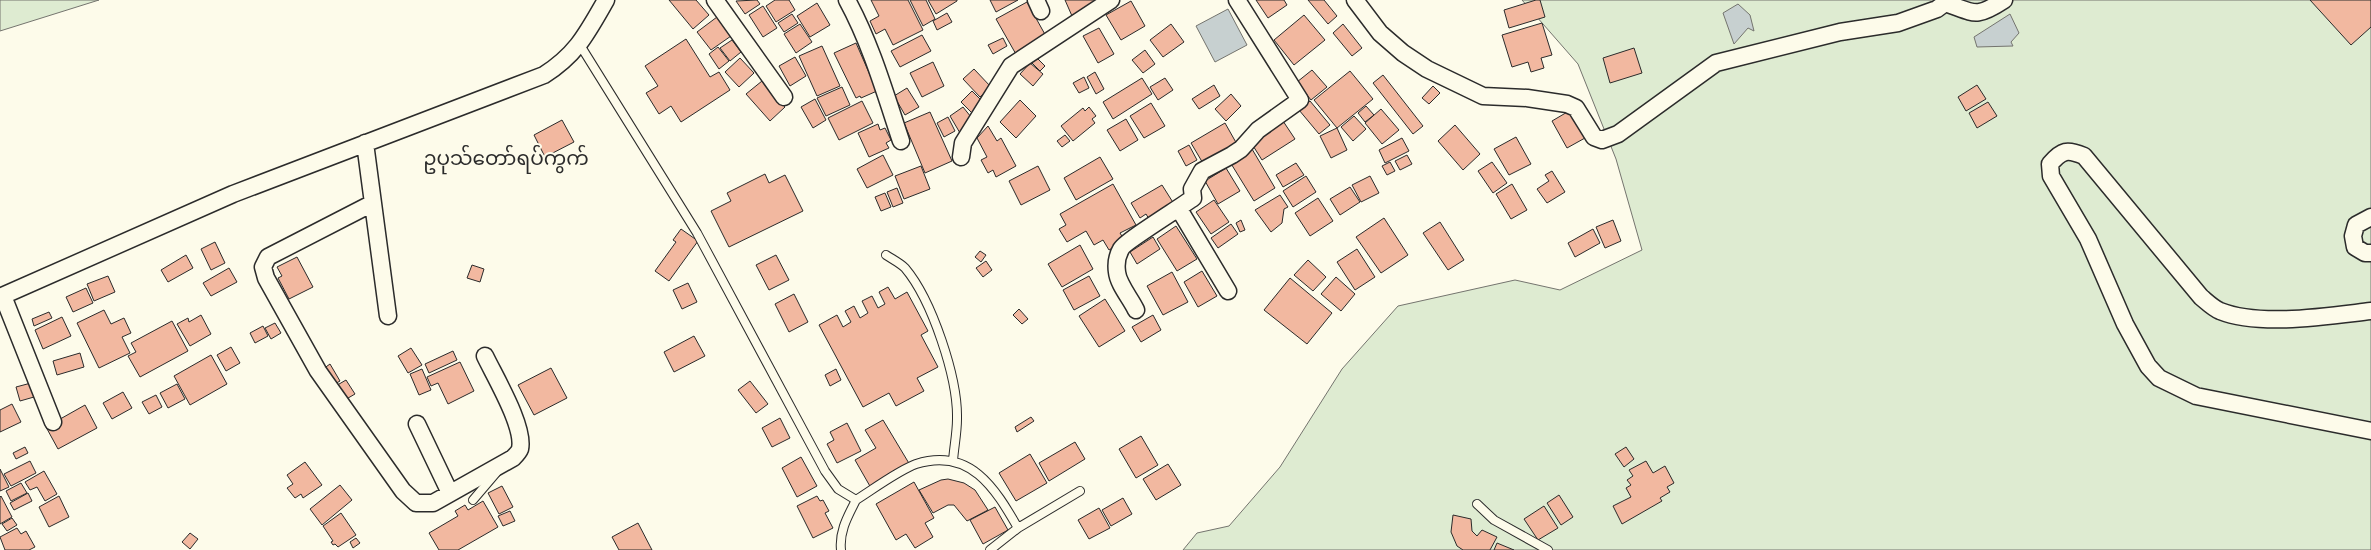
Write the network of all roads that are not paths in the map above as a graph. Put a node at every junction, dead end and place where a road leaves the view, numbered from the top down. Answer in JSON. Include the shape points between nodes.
{"nodes":[{"id":1,"x":606,"y":0,"type":"edge"},
{"id":2,"x":715,"y":0,"type":"edge"},
{"id":3,"x":847,"y":0,"type":"edge"},
{"id":4,"x":1111,"y":0,"type":"edge"},
{"id":5,"x":1237,"y":0,"type":"edge"},
{"id":6,"x":1355,"y":0,"type":"edge"},
{"id":7,"x":2004,"y":0,"type":"edge"},
{"id":8,"x":580,"y":45,"type":"junction"},
{"id":9,"x":784,"y":97,"type":"dead end"},
{"id":10,"x":900,"y":141,"type":"dead end"},
{"id":11,"x":365,"y":143,"type":"junction"},
{"id":12,"x":962,"y":156,"type":"dead end"},
{"id":13,"x":373,"y":203,"type":"junction"},
{"id":14,"x":1179,"y":209,"type":"junction"},
{"id":15,"x":2371,"y":217,"type":"edge"},
{"id":16,"x":2371,"y":253,"type":"edge"},
{"id":17,"x":886,"y":255,"type":"dead end"},
{"id":18,"x":1228,"y":292,"type":"dead end"},
{"id":19,"x":2,"y":296,"type":"edge"},
{"id":20,"x":1136,"y":310,"type":"dead end"},
{"id":21,"x":2371,"y":311,"type":"edge"},
{"id":22,"x":388,"y":316,"type":"dead end"},
{"id":23,"x":485,"y":356,"type":"dead end"},
{"id":24,"x":53,"y":422,"type":"dead end"},
{"id":25,"x":417,"y":424,"type":"dead end"},
{"id":26,"x":2371,"y":432,"type":"edge"},
{"id":27,"x":953,"y":461,"type":"junction"},
{"id":28,"x":503,"y":464,"type":"junction"},
{"id":29,"x":1080,"y":491,"type":"dead end"},
{"id":30,"x":450,"y":493,"type":"junction"},
{"id":31,"x":473,"y":500,"type":"dead end"},
{"id":32,"x":856,"y":500,"type":"junction"},
{"id":33,"x":1477,"y":504,"type":"dead end"},
{"id":34,"x":1018,"y":528,"type":"junction"},
{"id":35,"x":841,"y":550,"type":"edge"},
{"id":36,"x":990,"y":550,"type":"edge"},
{"id":37,"x":1548,"y":550,"type":"edge"}],
"edges":[{"from":1,"to":8,"type":"street"},
{"from":2,"to":9,"type":"street"},
{"from":3,"to":10,"type":"street","via":[[859,22]]},
{"from":4,"to":12,"type":"street","via":[[1011,66],[963,143]]},
{"from":5,"to":14,"type":"street","via":[[1300,100],[1258,130],[1241,149],[1202,171],[1192,189],[1193,198]]},
{"from":6,"to":7,"type":"street","via":[[1380,33],[1427,69],[1483,96],[1567,104],[1576,108],[1594,137],[1602,140],[1618,134],[1716,63],[1840,32],[1898,24],[1945,3],[1970,14],[1989,10]]},
{"from":8,"to":11,"type":"street","via":[[563,63],[544,75]]},
{"from":8,"to":32,"type":"lane","via":[[697,233],[825,471],[838,489]]},
{"from":11,"to":13,"type":"street"},
{"from":11,"to":19,"type":"street","via":[[233,194]]},
{"from":13,"to":22,"type":"street"},
{"from":13,"to":30,"type":"street","via":[[268,257],[263,267],[318,372],[402,491],[416,503],[432,503]]},
{"from":14,"to":18,"type":"street"},
{"from":14,"to":20,"type":"street","via":[[1121,248],[1117,274]]},
{"from":15,"to":16,"type":"street","via":[[2356,225],[2353,236],[2355,247]]},
{"from":17,"to":27,"type":"lane","via":[[904,267],[923,295],[941,341],[955,392],[958,419]]},
{"from":19,"to":24,"type":"street"},
{"from":21,"to":26,"type":"street","via":[[2265,319],[2217,310],[2201,297],[2084,156],[2072,151],[2058,154],[2050,164],[2051,176],[2088,239],[2125,324],[2148,366],[2159,378],[2196,396]]},
{"from":23,"to":28,"type":"street","via":[[520,436],[520,450]]},
{"from":25,"to":30,"type":"street"},
{"from":27,"to":32,"type":"lane","via":[[934,460],[914,465]]},
{"from":27,"to":34,"type":"lane","via":[[985,479],[1000,496]]},
{"from":28,"to":30,"type":"street"},
{"from":28,"to":31,"type":"lane"},
{"from":29,"to":34,"type":"lane"},
{"from":32,"to":35,"type":"lane","via":[[845,520]]},
{"from":33,"to":37,"type":"lane","via":[[1494,520]]},
{"from":34,"to":36,"type":"lane"}]}
